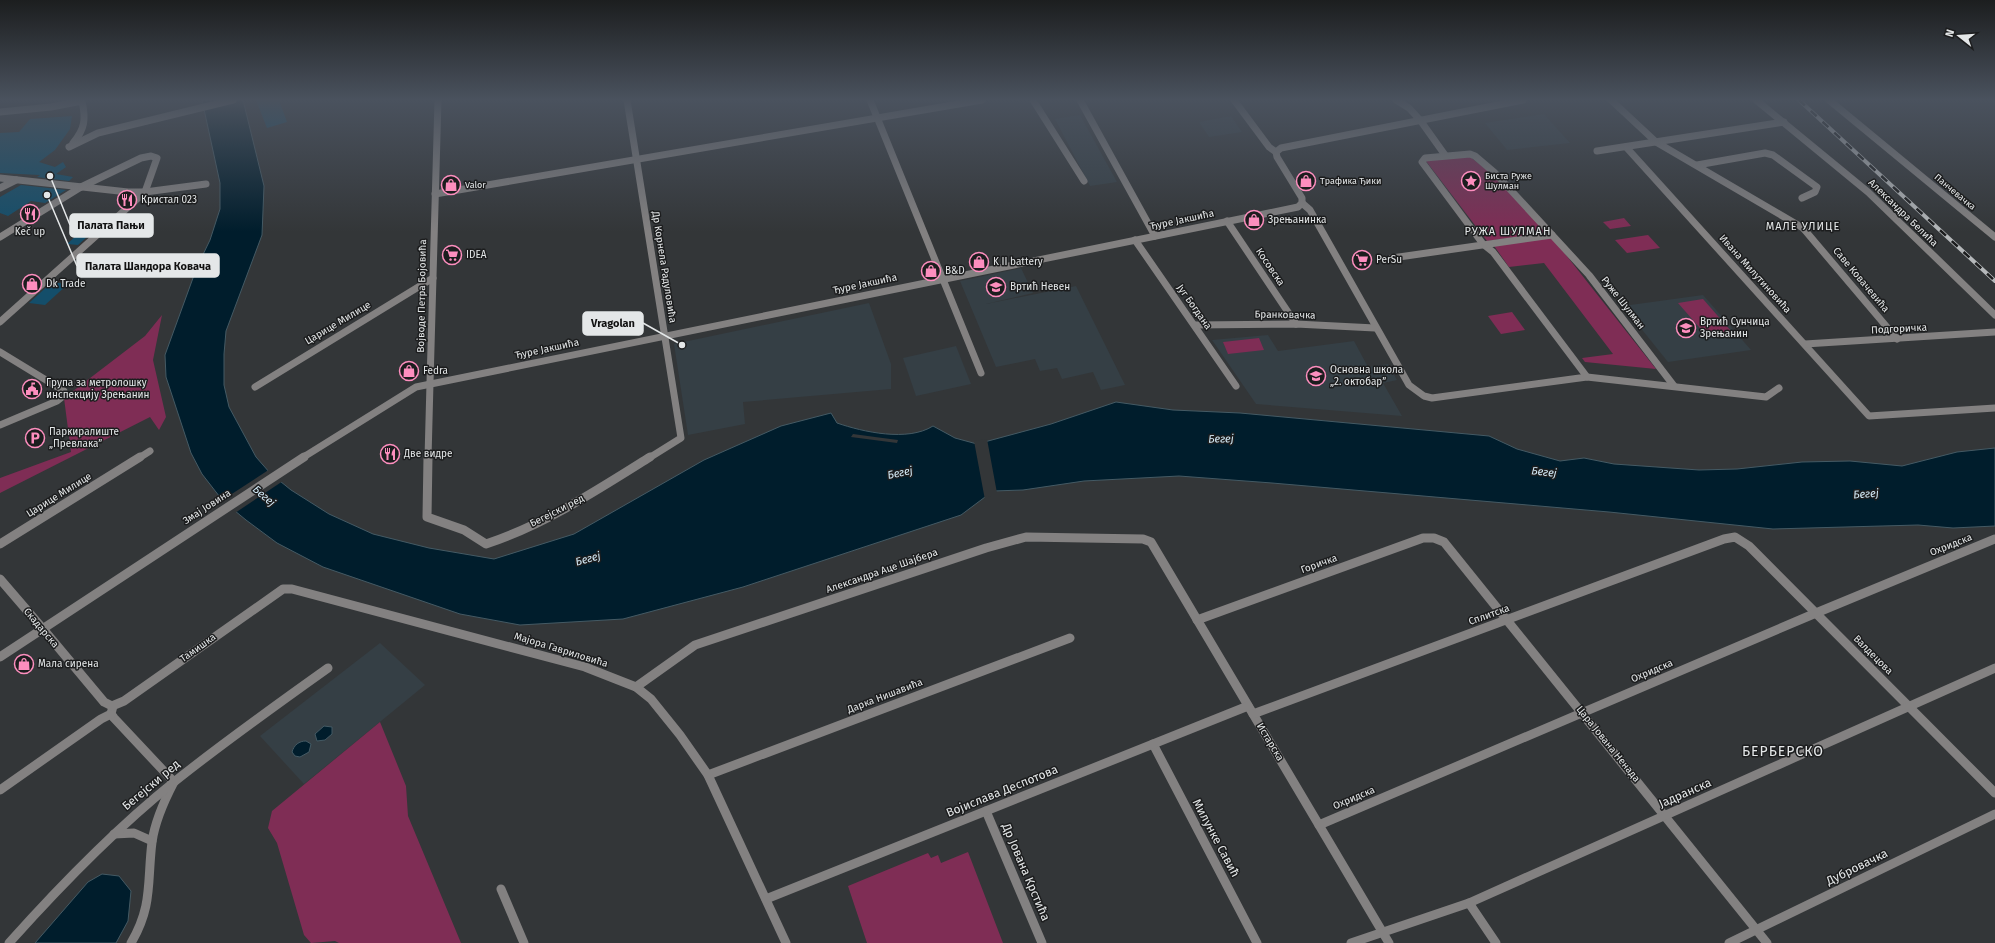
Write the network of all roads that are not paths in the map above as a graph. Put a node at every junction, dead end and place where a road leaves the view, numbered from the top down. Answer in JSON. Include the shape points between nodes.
{"nodes":[{"id":1,"x":73,"y":144,"type":"edge"},
{"id":2,"x":77,"y":144,"type":"edge"},
{"id":3,"x":437,"y":144,"type":"edge"},
{"id":4,"x":634,"y":144,"type":"edge"},
{"id":5,"x":728,"y":144,"type":"edge"},
{"id":6,"x":888,"y":144,"type":"edge"},
{"id":7,"x":1061,"y":144,"type":"edge"},
{"id":8,"x":1104,"y":144,"type":"edge"},
{"id":9,"x":1267,"y":144,"type":"edge"},
{"id":10,"x":1295,"y":144,"type":"edge"},
{"id":11,"x":1437,"y":144,"type":"edge"},
{"id":12,"x":1644,"y":144,"type":"edge"},
{"id":13,"x":1660,"y":144,"type":"edge"},
{"id":14,"x":1810,"y":144,"type":"edge"},
{"id":15,"x":1882,"y":144,"type":"edge"},
{"id":16,"x":1626,"y":147,"type":"junction"},
{"id":17,"x":1276,"y":152,"type":"junction"},
{"id":18,"x":1597,"y":152,"type":"dead end"},
{"id":19,"x":1445,"y":155,"type":"junction"},
{"id":20,"x":636,"y":160,"type":"junction"},
{"id":21,"x":1697,"y":165,"type":"junction"},
{"id":22,"x":0,"y":178,"type":"edge"},
{"id":23,"x":16,"y":180,"type":"junction"},
{"id":24,"x":1084,"y":181,"type":"dead end"},
{"id":25,"x":206,"y":184,"type":"dead end"},
{"id":26,"x":81,"y":187,"type":"junction"},
{"id":27,"x":0,"y":188,"type":"edge"},
{"id":28,"x":145,"y":192,"type":"junction"},
{"id":29,"x":435,"y":194,"type":"junction"},
{"id":30,"x":1802,"y":198,"type":"dead end"},
{"id":31,"x":1302,"y":203,"type":"junction"},
{"id":32,"x":1227,"y":221,"type":"junction"},
{"id":33,"x":1552,"y":235,"type":"junction"},
{"id":34,"x":1155,"y":236,"type":"junction"},
{"id":35,"x":0,"y":237,"type":"edge"},
{"id":36,"x":1995,"y":237,"type":"edge"},
{"id":37,"x":1135,"y":240,"type":"junction"},
{"id":38,"x":1483,"y":244,"type":"junction"},
{"id":39,"x":1392,"y":258,"type":"dead end"},
{"id":40,"x":433,"y":278,"type":"junction"},
{"id":41,"x":943,"y":278,"type":"junction"},
{"id":42,"x":1995,"y":315,"type":"edge"},
{"id":43,"x":0,"y":322,"type":"edge"},
{"id":44,"x":1296,"y":324,"type":"junction"},
{"id":45,"x":1195,"y":325,"type":"junction"},
{"id":46,"x":1375,"y":328,"type":"junction"},
{"id":47,"x":1995,"y":332,"type":"edge"},
{"id":48,"x":665,"y":335,"type":"junction"},
{"id":49,"x":1897,"y":339,"type":"junction"},
{"id":50,"x":1805,"y":344,"type":"junction"},
{"id":51,"x":0,"y":352,"type":"edge"},
{"id":52,"x":981,"y":372,"type":"dead end"},
{"id":53,"x":1587,"y":377,"type":"junction"},
{"id":54,"x":430,"y":383,"type":"junction"},
{"id":55,"x":1236,"y":386,"type":"dead end"},
{"id":56,"x":1674,"y":386,"type":"junction"},
{"id":57,"x":255,"y":387,"type":"dead end"},
{"id":58,"x":1779,"y":388,"type":"dead end"},
{"id":59,"x":1995,"y":408,"type":"edge"},
{"id":60,"x":0,"y":425,"type":"edge"},
{"id":61,"x":681,"y":438,"type":"joint"},
{"id":62,"x":150,"y":451,"type":"dead end"},
{"id":63,"x":426,"y":517,"type":"joint"},
{"id":64,"x":1732,"y":537,"type":"joint"},
{"id":65,"x":1995,"y":539,"type":"edge"},
{"id":66,"x":1151,"y":542,"type":"joint"},
{"id":67,"x":0,"y":544,"type":"edge"},
{"id":68,"x":1448,"y":545,"type":"joint"},
{"id":69,"x":0,"y":579,"type":"edge"},
{"id":70,"x":282,"y":589,"type":"joint"},
{"id":71,"x":1816,"y":613,"type":"junction"},
{"id":72,"x":1197,"y":620,"type":"junction"},
{"id":73,"x":1508,"y":620,"type":"junction"},
{"id":74,"x":42,"y":629,"type":"junction"},
{"id":75,"x":1070,"y":638,"type":"dead end"},
{"id":76,"x":0,"y":657,"type":"edge"},
{"id":77,"x":328,"y":668,"type":"dead end"},
{"id":78,"x":1995,"y":668,"type":"edge"},
{"id":79,"x":636,"y":687,"type":"junction"},
{"id":80,"x":1908,"y":707,"type":"junction"},
{"id":81,"x":112,"y":710,"type":"junction"},
{"id":82,"x":1251,"y":710,"type":"junction"},
{"id":83,"x":1583,"y":713,"type":"junction"},
{"id":84,"x":1153,"y":744,"type":"junction"},
{"id":85,"x":708,"y":775,"type":"junction"},
{"id":86,"x":174,"y":782,"type":"junction"},
{"id":87,"x":0,"y":790,"type":"edge"},
{"id":88,"x":1995,"y":793,"type":"edge"},
{"id":89,"x":986,"y":811,"type":"junction"},
{"id":90,"x":1995,"y":814,"type":"edge"},
{"id":91,"x":1665,"y":816,"type":"junction"},
{"id":92,"x":1319,"y":825,"type":"junction"},
{"id":93,"x":114,"y":834,"type":"junction"},
{"id":94,"x":152,"y":842,"type":"junction"},
{"id":95,"x":501,"y":889,"type":"dead end"},
{"id":96,"x":766,"y":899,"type":"junction"},
{"id":97,"x":1469,"y":903,"type":"junction"},
{"id":98,"x":1757,"y":930,"type":"junction"},
{"id":99,"x":1383,"y":933,"type":"junction"},
{"id":100,"x":9,"y":943,"type":"edge"},
{"id":101,"x":131,"y":943,"type":"edge"},
{"id":102,"x":524,"y":943,"type":"edge"},
{"id":103,"x":786,"y":943,"type":"edge"},
{"id":104,"x":1042,"y":943,"type":"edge"},
{"id":105,"x":1257,"y":943,"type":"edge"},
{"id":106,"x":1351,"y":943,"type":"edge"},
{"id":107,"x":1389,"y":943,"type":"edge"},
{"id":108,"x":1496,"y":943,"type":"edge"},
{"id":109,"x":1730,"y":943,"type":"edge"},
{"id":110,"x":1768,"y":943,"type":"edge"}],
"edges":[{"from":1,"to":2,"type":"street","via":[[69,148]]},
{"from":3,"to":29,"type":"street","name":"Војводе Петра Бојовића"},
{"from":4,"to":20,"type":"street","name":"Др Корнела Радуловића"},
{"from":5,"to":20,"type":"street"},
{"from":6,"to":41,"type":"street"},
{"from":7,"to":24,"type":"street"},
{"from":8,"to":34,"type":"street"},
{"from":9,"to":17,"type":"street"},
{"from":10,"to":17,"type":"street","via":[[1285,146]]},
{"from":11,"to":19,"type":"street"},
{"from":12,"to":16,"type":"street"},
{"from":13,"to":21,"type":"street","name":"Саве Ковачевића"},
{"from":14,"to":42,"type":"street","name":"Александра Белића","via":[[1868,192]]},
{"from":15,"to":36,"type":"street","name":"Панчевачка"},
{"from":16,"to":18,"type":"street"},
{"from":16,"to":50,"type":"street","name":"Ивана Милутиновића"},
{"from":17,"to":31,"type":"street","via":[[1278,160],[1302,198]]},
{"from":19,"to":33,"type":"street","name":"Руже Шулман","via":[[1464,153],[1475,156],[1495,173]]},
{"from":19,"to":38,"type":"street","name":"Руже Шулман","via":[[1425,158],[1422,163]]},
{"from":20,"to":29,"type":"street"},
{"from":20,"to":48,"type":"street","name":"Др Корнела Радуловића"},
{"from":21,"to":30,"type":"street","via":[[1765,154],[1774,155],[1817,187],[1815,192]]},
{"from":21,"to":49,"type":"street","name":"Саве Ковачевића","via":[[1803,228]]},
{"from":22,"to":23,"type":"street"},
{"from":23,"to":26,"type":"street"},
{"from":23,"to":27,"type":"street"},
{"from":25,"to":28,"type":"street"},
{"from":26,"to":28,"type":"street"},
{"from":26,"to":28,"type":"street","via":[[141,158],[151,156],[157,158]]},
{"from":26,"to":35,"type":"street"},
{"from":28,"to":43,"type":"street"},
{"from":29,"to":40,"type":"street","name":"Војводе Петра Бојовића"},
{"from":31,"to":32,"type":"street","name":"Ђуре Јакшића","via":[[1298,207]]},
{"from":31,"to":46,"type":"street","via":[[1310,210]]},
{"from":32,"to":34,"type":"street","name":"Ђуре Јакшића"},
{"from":32,"to":44,"type":"street","name":"Косовска"},
{"from":33,"to":38,"type":"street"},
{"from":33,"to":56,"type":"street","name":"Руже Шулман","via":[[1588,275]]},
{"from":34,"to":37,"type":"street","name":"Ђуре Јакшића"},
{"from":37,"to":41,"type":"street","name":"Ђуре Јакшића"},
{"from":37,"to":45,"type":"street","name":"Југ Богдана"},
{"from":38,"to":39,"type":"street"},
{"from":38,"to":53,"type":"street","name":"Руже Шулман","via":[[1493,252]]},
{"from":40,"to":54,"type":"street","name":"Војводе Петра Бојовића"},
{"from":40,"to":57,"type":"street","name":"Царице Милице"},
{"from":41,"to":48,"type":"street","name":"Ђуре Јакшића"},
{"from":41,"to":52,"type":"street"},
{"from":44,"to":45,"type":"street","name":"Бранковачка"},
{"from":44,"to":46,"type":"street","name":"Бранковачка"},
{"from":45,"to":55,"type":"street","name":"Југ Богдана"},
{"from":46,"to":53,"type":"street","via":[[1409,385],[1417,392],[1432,398]]},
{"from":47,"to":49,"type":"street","name":"Подгоричка"},
{"from":48,"to":54,"type":"street","name":"Ђуре Јакшића"},
{"from":48,"to":61,"type":"street","name":"Др Корнела Радуловића"},
{"from":49,"to":50,"type":"street","name":"Подгоричка"},
{"from":50,"to":59,"type":"street","name":"Ивана Милутиновића","via":[[1869,416]]},
{"from":51,"to":60,"type":"street","via":[[64,391],[62,398]]},
{"from":53,"to":56,"type":"street"},
{"from":54,"to":63,"type":"street","name":"Војводе Петра Бојовића"},
{"from":54,"to":74,"type":"street","name":"Змај Јовина","via":[[408,391],[305,456]]},
{"from":56,"to":58,"type":"street","via":[[1766,397]]},
{"from":61,"to":63,"type":"street","name":"Бегејски ред","via":[[583,498],[504,538],[486,544],[464,530]]},
{"from":62,"to":67,"type":"street","name":"Царице Милице"},
{"from":64,"to":71,"type":"street","name":"Валдецова","via":[[1739,538],[1749,546]]},
{"from":64,"to":73,"type":"street","name":"Сплитска"},
{"from":65,"to":71,"type":"street","name":"Охридска"},
{"from":66,"to":72,"type":"street","name":"Истарска"},
{"from":66,"to":79,"type":"street","name":"Александра Аце Шајбера","via":[[1133,538],[1019,538],[695,645]]},
{"from":68,"to":72,"type":"street","name":"Горичка","via":[[1434,538],[1423,538]]},
{"from":68,"to":73,"type":"street","name":"Цара Јована Ненада"},
{"from":69,"to":74,"type":"street","name":"Скадарска"},
{"from":70,"to":79,"type":"street","name":"Мајора Гавриловића","via":[[292,588],[577,665]]},
{"from":70,"to":81,"type":"street","name":"Тамишка"},
{"from":71,"to":80,"type":"street","name":"Валдецова"},
{"from":71,"to":83,"type":"street","name":"Охридска"},
{"from":72,"to":82,"type":"street","name":"Истарска"},
{"from":73,"to":82,"type":"street","name":"Сплитска"},
{"from":73,"to":83,"type":"street","name":"Цара Јована Ненада"},
{"from":74,"to":76,"type":"street","name":"Змај Јовина"},
{"from":74,"to":81,"type":"street","name":"Скадарска"},
{"from":75,"to":85,"type":"street","name":"Дарка Нишавића"},
{"from":77,"to":86,"type":"street","name":"Бегејски ред","via":[[239,731]]},
{"from":78,"to":80,"type":"street","name":"Јадранска"},
{"from":79,"to":85,"type":"street","name":"Мајора Гавриловића","via":[[656,705]]},
{"from":80,"to":88,"type":"street","name":"Валдецова"},
{"from":80,"to":91,"type":"street","name":"Јадранска"},
{"from":81,"to":86,"type":"street","name":"Скадарска"},
{"from":81,"to":87,"type":"street","name":"Тамишка"},
{"from":82,"to":84,"type":"street","name":"Војислава Деспотова"},
{"from":82,"to":92,"type":"street","name":"Истарска"},
{"from":83,"to":91,"type":"street","name":"Цара Јована Ненада"},
{"from":83,"to":92,"type":"street","name":"Охридска"},
{"from":84,"to":89,"type":"street","name":"Војислава Деспотова"},
{"from":84,"to":105,"type":"street","name":"Милунке Савић"},
{"from":85,"to":96,"type":"street","name":"Мајора Гавриловића"},
{"from":86,"to":93,"type":"street","name":"Бегејски ред"},
{"from":86,"to":94,"type":"street","via":[[162,805]]},
{"from":89,"to":96,"type":"street","name":"Војислава Деспотова"},
{"from":89,"to":104,"type":"street","name":"Др Јована Крстића"},
{"from":90,"to":98,"type":"street","name":"Дубровачка"},
{"from":91,"to":97,"type":"street","name":"Јадранска"},
{"from":91,"to":98,"type":"street","name":"Цара Јована Ненада"},
{"from":92,"to":99,"type":"street","name":"Истарска"},
{"from":93,"to":94,"type":"street","via":[[129,831],[140,833]]},
{"from":93,"to":100,"type":"street","name":"Бегејски ред","via":[[74,872]]},
{"from":94,"to":101,"type":"street","via":[[149,906],[139,932]]},
{"from":95,"to":102,"type":"street"},
{"from":96,"to":103,"type":"street","name":"Мајора Гавриловића"},
{"from":97,"to":99,"type":"street","name":"Јадранска"},
{"from":97,"to":108,"type":"street"},
{"from":98,"to":109,"type":"street","name":"Дубровачка"},
{"from":98,"to":110,"type":"street","name":"Цара Јована Ненада"},
{"from":99,"to":106,"type":"street","name":"Јадранска"},
{"from":99,"to":107,"type":"street","name":"Истарска"}]}
